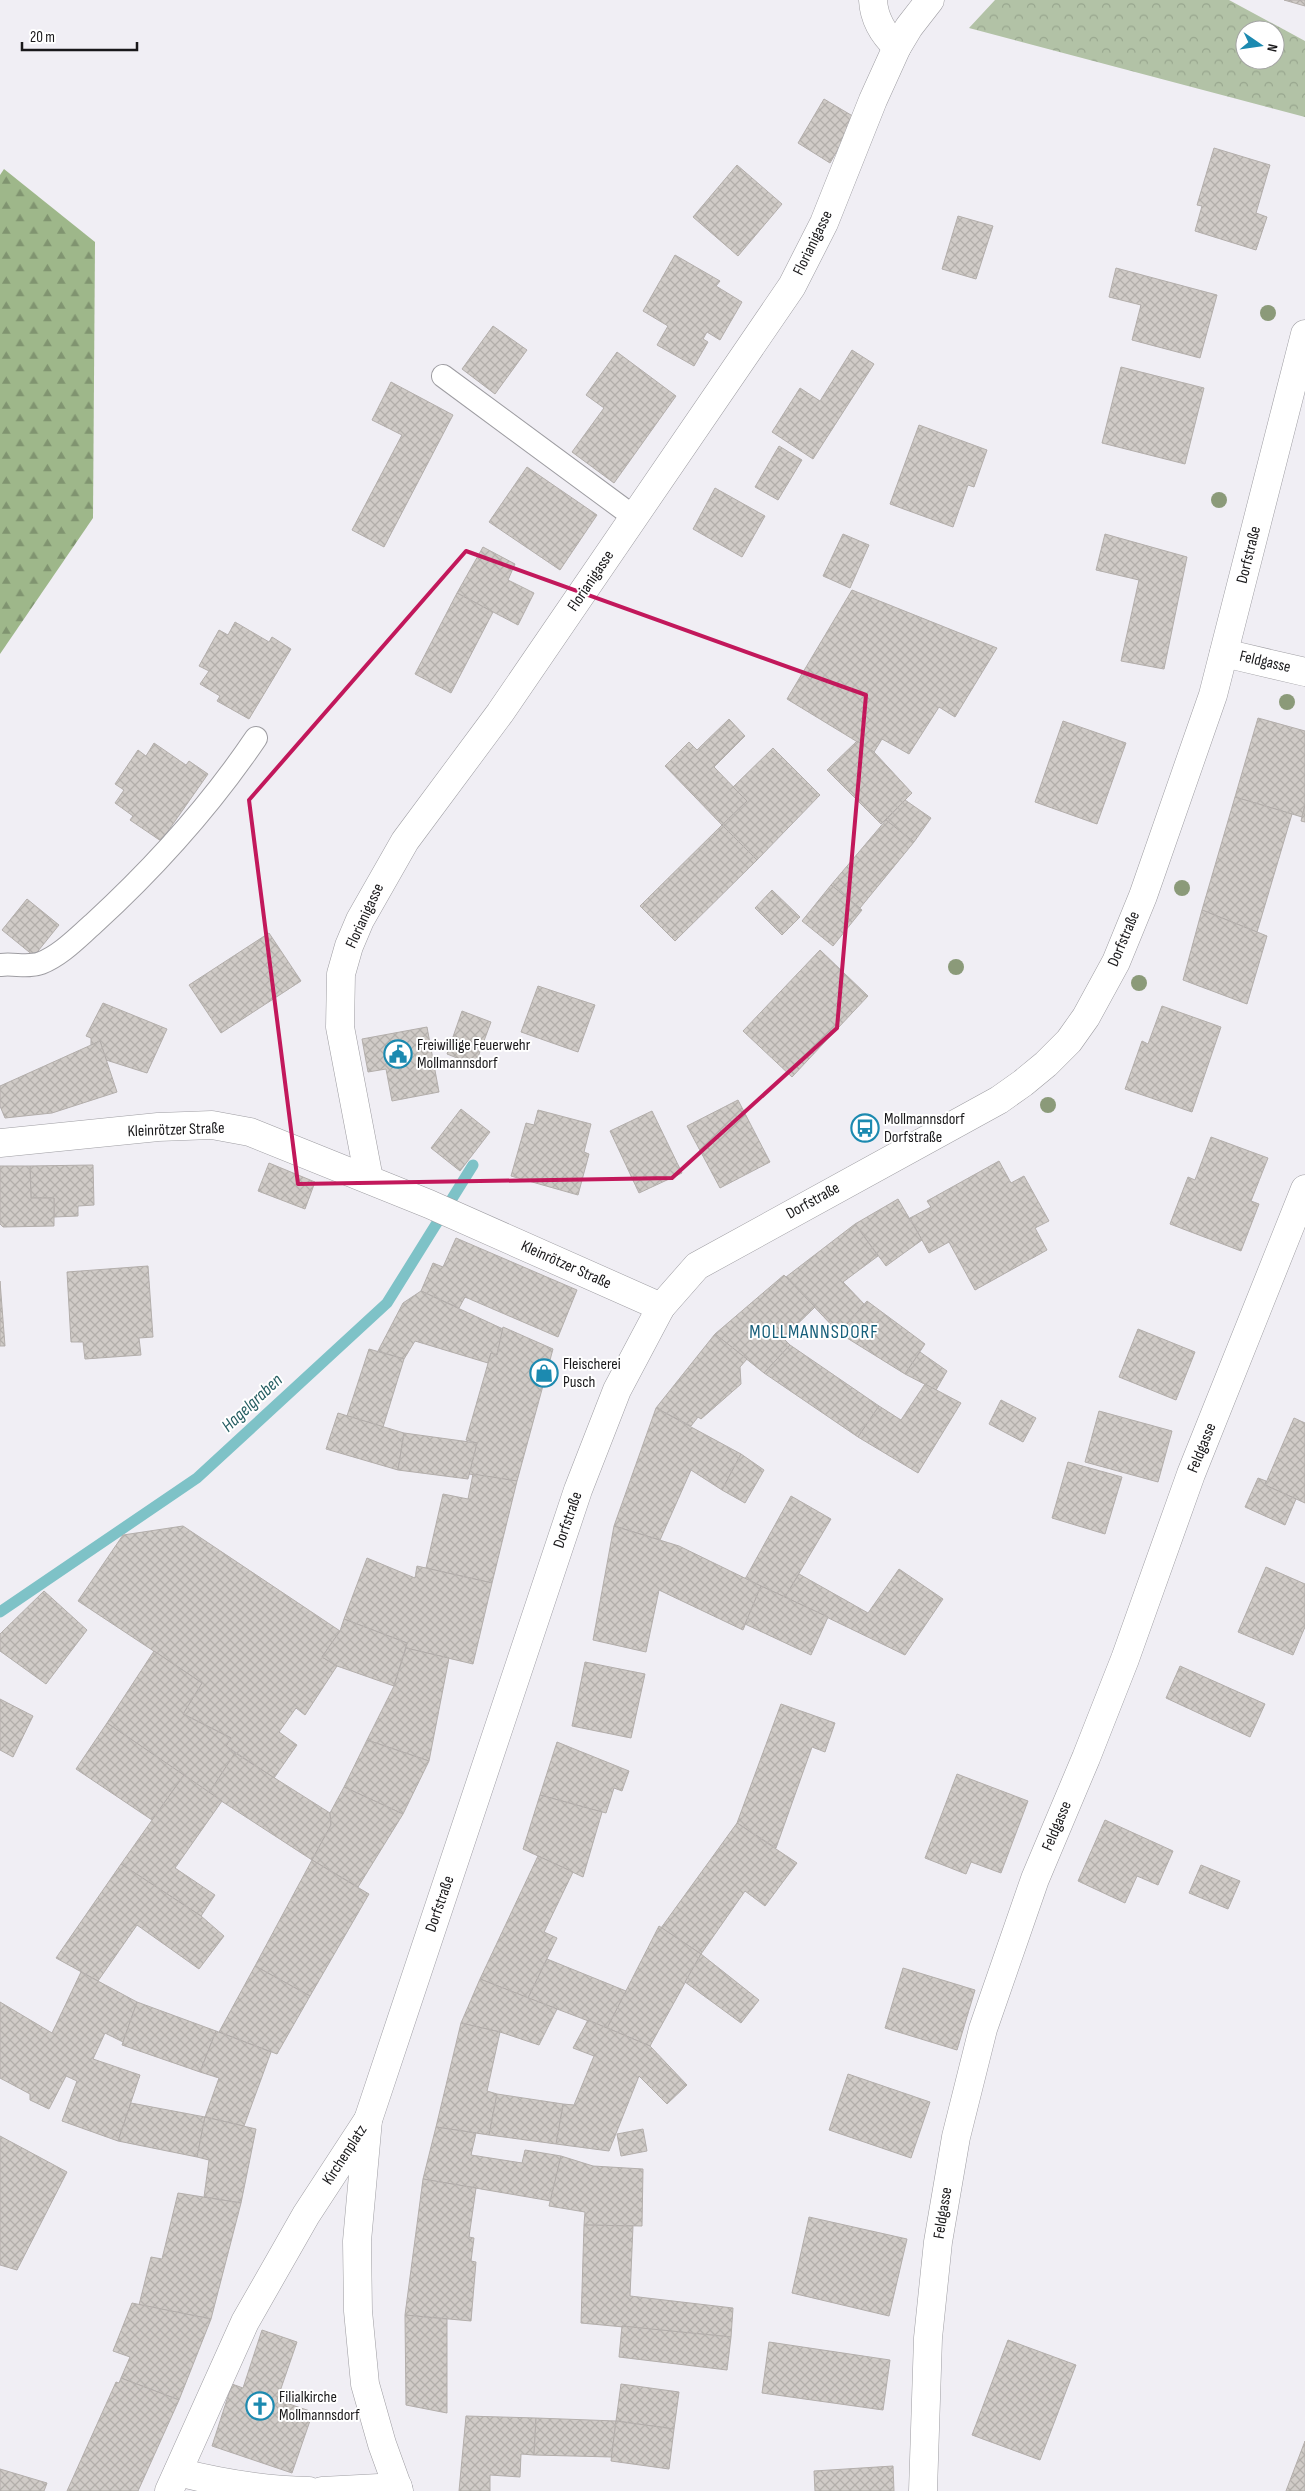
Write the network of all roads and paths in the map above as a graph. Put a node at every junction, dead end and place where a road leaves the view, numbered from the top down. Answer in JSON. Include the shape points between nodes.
{"nodes":[{"id":1,"x":873,"y":0,"type":"edge"},
{"id":2,"x":930,"y":0,"type":"edge"},
{"id":3,"x":897,"y":47,"type":"junction"},
{"id":4,"x":1305,"y":334,"type":"edge"},
{"id":5,"x":442,"y":376,"type":"dead end"},
{"id":6,"x":634,"y":517,"type":"junction"},
{"id":7,"x":1224,"y":653,"type":"junction"},
{"id":8,"x":1305,"y":672,"type":"edge"},
{"id":9,"x":256,"y":738,"type":"dead end"},
{"id":10,"x":0,"y":966,"type":"edge"},
{"id":11,"x":0,"y":1143,"type":"edge"},
{"id":12,"x":369,"y":1179,"type":"junction"},
{"id":13,"x":1305,"y":1189,"type":"edge"},
{"id":14,"x":661,"y":1307,"type":"junction"},
{"id":15,"x":368,"y":2120,"type":"junction"},
{"id":16,"x":174,"y":2482,"type":"edge"},
{"id":17,"x":399,"y":2489,"type":"edge"},
{"id":18,"x":309,"y":2491,"type":"edge"},
{"id":19,"x":322,"y":2491,"type":"edge"},
{"id":20,"x":923,"y":2491,"type":"edge"}],
"edges":[{"from":1,"to":3,"type":"street","via":[[882,31]]},
{"from":2,"to":3,"type":"street","name":"Florianigasse"},
{"from":3,"to":6,"type":"street","name":"Florianigasse","via":[[824,223],[792,286]]},
{"from":4,"to":7,"type":"street","name":"Dorfstraße"},
{"from":5,"to":6,"type":"lane"},
{"from":6,"to":12,"type":"street","name":"Florianigasse","via":[[500,714],[405,841],[373,894],[349,946],[341,974],[340,1027]]},
{"from":7,"to":8,"type":"street","name":"Feldgasse"},
{"from":7,"to":14,"type":"street","name":"Dorfstraße","via":[[1200,733],[1143,896],[1116,962],[1086,1018],[1068,1041],[1023,1083],[979,1112],[697,1266]]},
{"from":9,"to":10,"type":"lane","via":[[223,784],[143,876],[75,940],[40,963]]},
{"from":11,"to":12,"type":"street","name":"Kleinrötzer Straße","via":[[158,1127],[212,1125],[250,1132]]},
{"from":12,"to":14,"type":"street","name":"Kleinrötzer Straße"},
{"from":13,"to":20,"type":"street","name":"Feldgasse","via":[[1191,1474],[1097,1731],[1035,1879],[983,2028],[956,2137],[938,2242],[928,2338]]},
{"from":14,"to":15,"type":"street","name":"Dorfstraße","via":[[617,1390],[578,1490]]},
{"from":15,"to":16,"type":"street","name":"Kirchenplatz","via":[[306,2214],[245,2322]]},
{"from":15,"to":17,"type":"street","name":"Kirchenplatz","via":[[357,2240],[358,2310],[366,2384],[382,2444]]},
{"from":16,"to":18,"type":"street","name":"Kirchenplatz"},
{"from":17,"to":19,"type":"street","name":"Kirchenplatz"}]}
